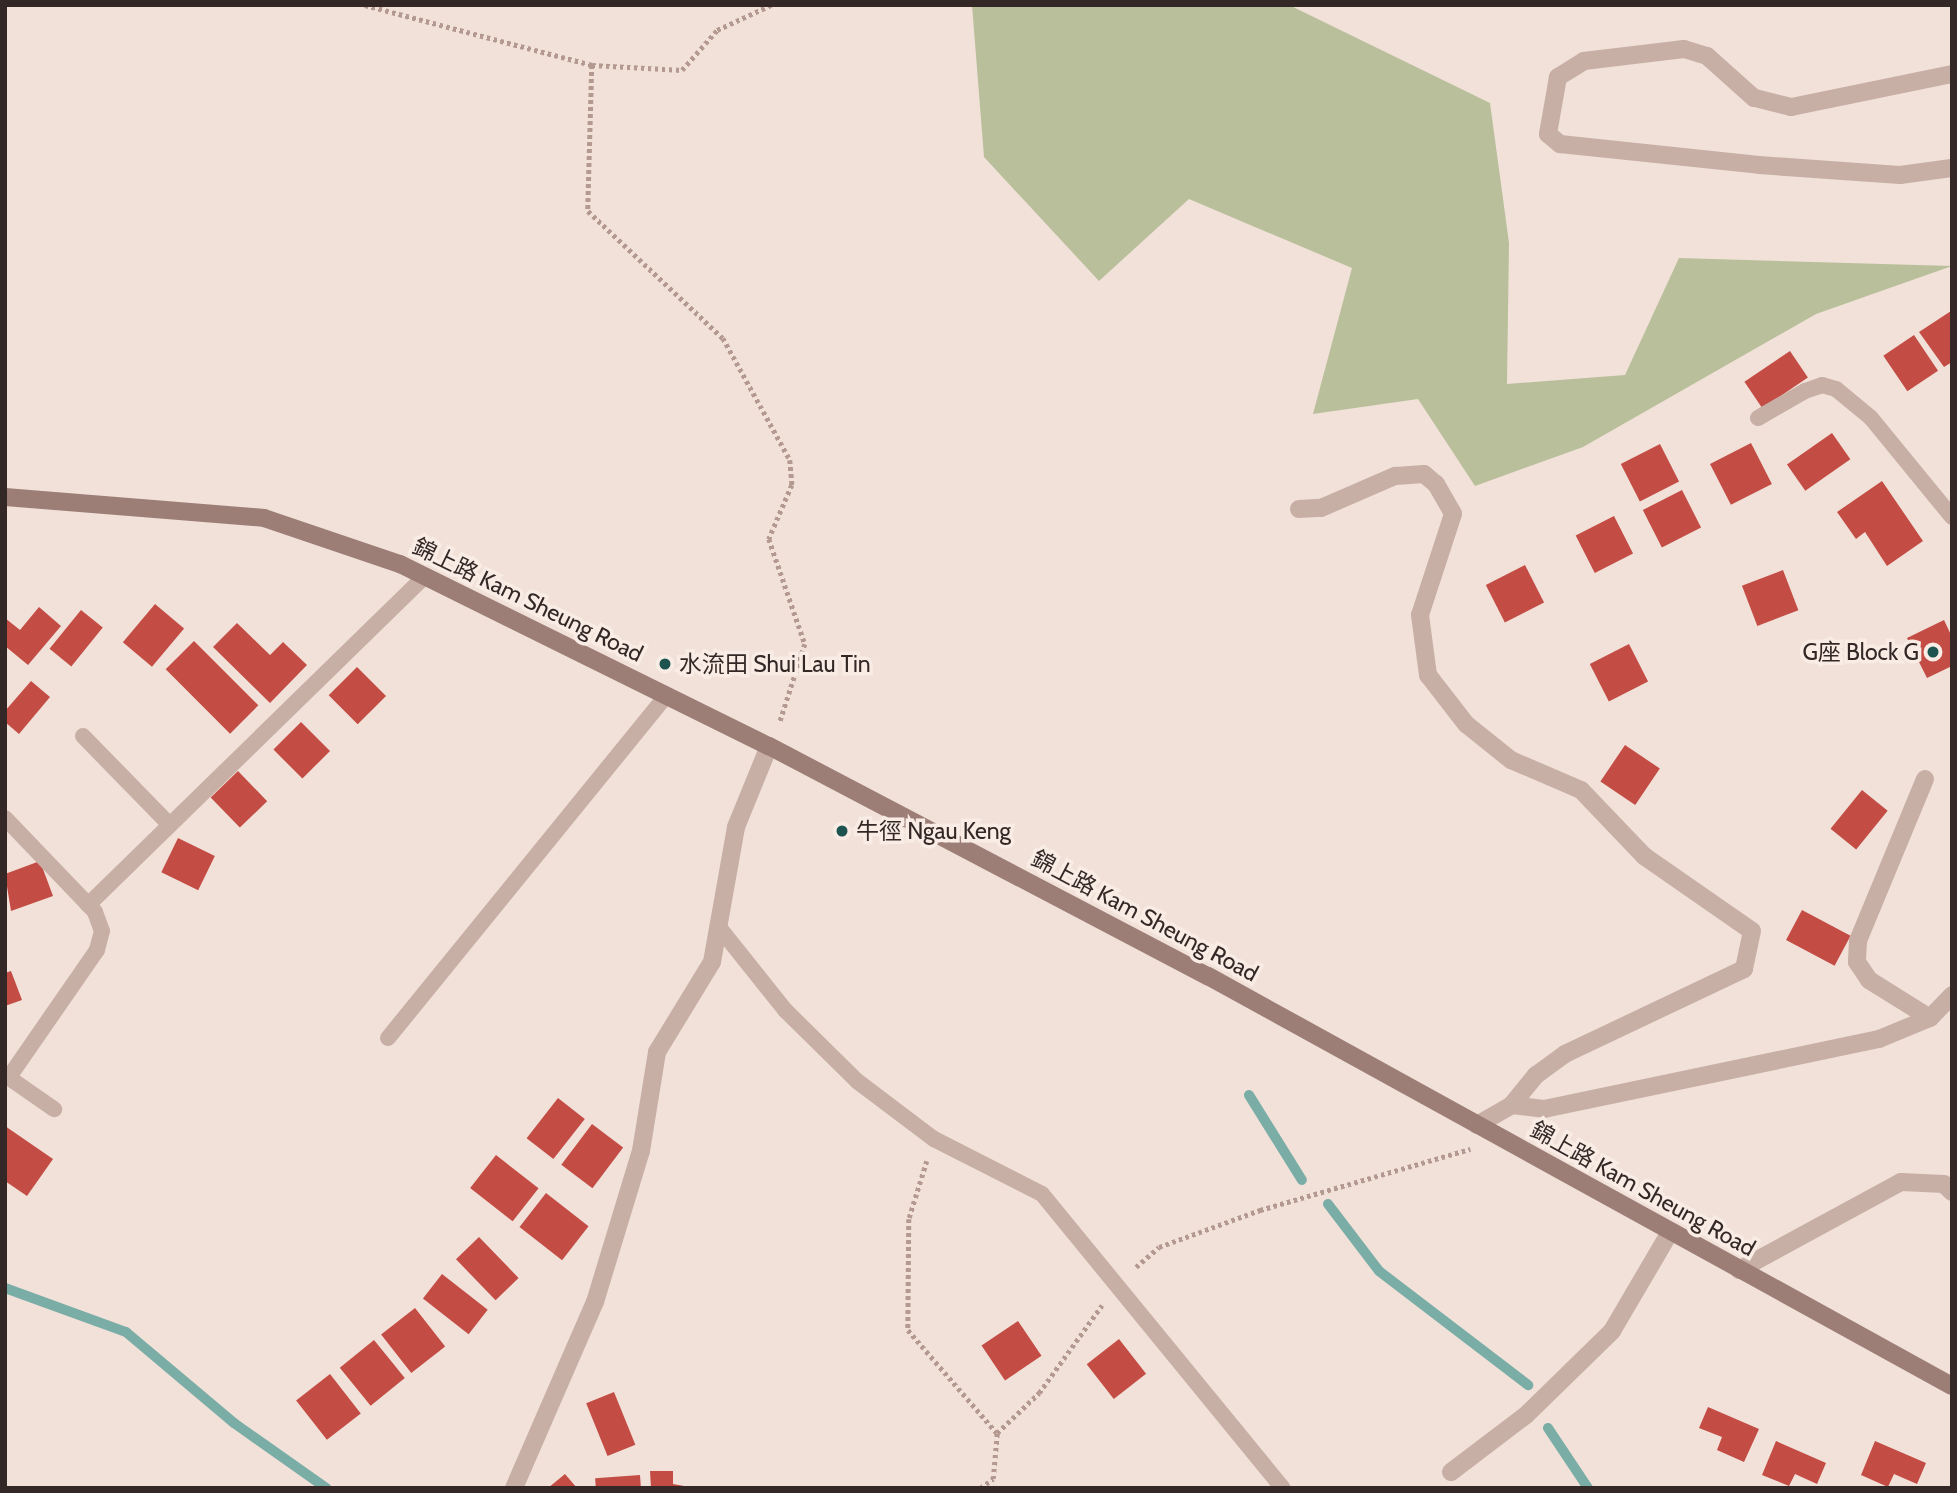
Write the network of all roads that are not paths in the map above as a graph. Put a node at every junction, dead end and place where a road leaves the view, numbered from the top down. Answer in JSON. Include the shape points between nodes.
{"nodes":[{"id":1,"x":1952,"y":74,"type":"edge"},
{"id":2,"x":1952,"y":168,"type":"edge"},
{"id":3,"x":1758,"y":418,"type":"dead end"},
{"id":4,"x":5,"y":498,"type":"edge"},
{"id":5,"x":1299,"y":509,"type":"dead end"},
{"id":6,"x":1952,"y":517,"type":"edge"},
{"id":7,"x":425,"y":576,"type":"junction"},
{"id":8,"x":666,"y":695,"type":"junction"},
{"id":9,"x":83,"y":736,"type":"dead end"},
{"id":10,"x":769,"y":746,"type":"junction"},
{"id":11,"x":1925,"y":779,"type":"dead end"},
{"id":12,"x":5,"y":818,"type":"edge"},
{"id":13,"x":170,"y":825,"type":"junction"},
{"id":14,"x":88,"y":905,"type":"junction"},
{"id":15,"x":718,"y":926,"type":"junction"},
{"id":16,"x":1952,"y":995,"type":"edge"},
{"id":17,"x":1930,"y":1017,"type":"junction"},
{"id":18,"x":388,"y":1038,"type":"dead end"},
{"id":19,"x":7,"y":1076,"type":"edge"},
{"id":20,"x":1512,"y":1105,"type":"junction"},
{"id":21,"x":54,"y":1109,"type":"dead end"},
{"id":22,"x":1477,"y":1125,"type":"junction"},
{"id":23,"x":1952,"y":1192,"type":"edge"},
{"id":24,"x":1670,"y":1232,"type":"junction"},
{"id":25,"x":1740,"y":1270,"type":"junction"},
{"id":26,"x":1952,"y":1386,"type":"edge"},
{"id":27,"x":1451,"y":1472,"type":"dead end"},
{"id":28,"x":513,"y":1488,"type":"edge"},
{"id":29,"x":1283,"y":1488,"type":"edge"}],
"edges":[{"from":1,"to":2,"type":"street","via":[[1791,107],[1754,97],[1707,56],[1684,49],[1584,61],[1558,77],[1548,134],[1560,144],[1759,165],[1900,175]]},
{"from":3,"to":6,"type":"lane","via":[[1805,391],[1836,389],[1871,418]]},
{"from":4,"to":7,"type":"main road","name":"錦上路 Kam Sheung Road","via":[[264,518]]},
{"from":5,"to":20,"type":"street","via":[[1321,508],[1395,476],[1424,474],[1436,484],[1452,514],[1420,615],[1428,675],[1466,724],[1511,760],[1581,790],[1644,856],[1752,931],[1744,969],[1565,1054],[1536,1075]]},
{"from":7,"to":8,"type":"main road","name":"錦上路 Kam Sheung Road"},
{"from":7,"to":13,"type":"lane"},
{"from":8,"to":10,"type":"main road","name":"錦上路 Kam Sheung Road"},
{"from":8,"to":18,"type":"lane"},
{"from":9,"to":13,"type":"lane"},
{"from":10,"to":15,"type":"street","via":[[736,827]]},
{"from":10,"to":22,"type":"main road","name":"錦上路 Kam Sheung Road"},
{"from":11,"to":17,"type":"street","via":[[1858,941],[1857,962],[1869,980]]},
{"from":12,"to":14,"type":"lane"},
{"from":13,"to":14,"type":"lane"},
{"from":14,"to":19,"type":"lane","via":[[102,931],[97,950]]},
{"from":15,"to":28,"type":"street","via":[[712,962],[657,1052],[641,1151],[595,1301]]},
{"from":15,"to":29,"type":"lane","via":[[825,1051],[934,1139],[1042,1194]]},
{"from":16,"to":17,"type":"street"},
{"from":17,"to":20,"type":"street","via":[[1880,1039],[1544,1109]]},
{"from":19,"to":21,"type":"lane"},
{"from":20,"to":22,"type":"street"},
{"from":22,"to":24,"type":"main road","name":"錦上路 Kam Sheung Road"},
{"from":23,"to":25,"type":"street","via":[[1944,1184],[1901,1182]]},
{"from":24,"to":25,"type":"main road","name":"錦上路 Kam Sheung Road"},
{"from":24,"to":27,"type":"street","via":[[1612,1331],[1526,1415]]},
{"from":25,"to":26,"type":"main road","name":"錦上路 Kam Sheung Road"}]}
